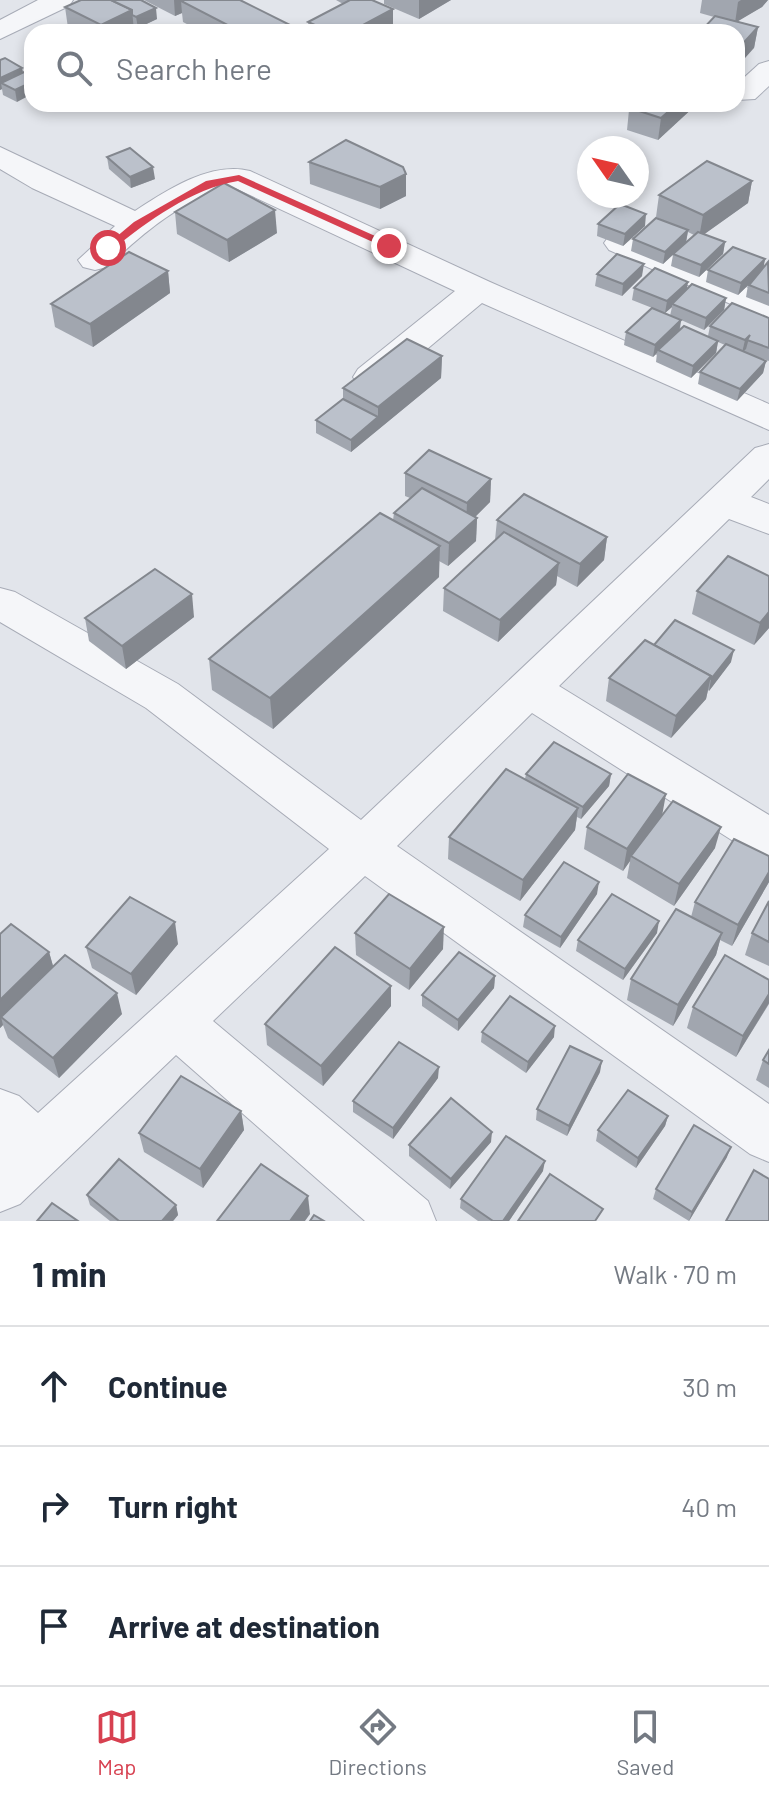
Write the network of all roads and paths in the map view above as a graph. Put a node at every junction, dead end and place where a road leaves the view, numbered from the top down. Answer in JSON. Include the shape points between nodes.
{"nodes":[{"id":1,"x":59,"y":0,"type":"edge"},
{"id":2,"x":0,"y":31,"type":"edge"},
{"id":3,"x":769,"y":70,"type":"edge"},
{"id":4,"x":750,"y":94,"type":"edge"},
{"id":5,"x":0,"y":156,"type":"edge"},
{"id":6,"x":137,"y":224,"type":"junction"},
{"id":7,"x":621,"y":243,"type":"edge"},
{"id":8,"x":95,"y":260,"type":"dead end"},
{"id":9,"x":478,"y":289,"type":"junction"},
{"id":10,"x":769,"y":310,"type":"edge"},
{"id":11,"x":348,"y":395,"type":"edge"},
{"id":12,"x":769,"y":418,"type":"edge"},
{"id":13,"x":769,"y":457,"type":"edge"},
{"id":14,"x":724,"y":501,"type":"junction"},
{"id":15,"x":769,"y":520,"type":"edge"},
{"id":16,"x":0,"y":603,"type":"edge"},
{"id":17,"x":529,"y":689,"type":"junction"},
{"id":18,"x":769,"y":839,"type":"edge"},
{"id":19,"x":363,"y":848,"type":"junction"},
{"id":20,"x":177,"y":1023,"type":"junction"},
{"id":21,"x":769,"y":1136,"type":"edge"},
{"id":22,"x":12,"y":1149,"type":"edge"},
{"id":23,"x":408,"y":1221,"type":"edge"}],
"edges":[{"from":1,"to":2,"type":"street"},
{"from":3,"to":4,"type":"street"},
{"from":5,"to":6,"type":"street"},
{"from":6,"to":8,"type":"street"},
{"from":6,"to":9,"type":"street","via":[[209,183],[239,178]]},
{"from":7,"to":10,"type":"street"},
{"from":9,"to":11,"type":"street"},
{"from":9,"to":12,"type":"street"},
{"from":13,"to":14,"type":"street"},
{"from":14,"to":15,"type":"street"},
{"from":14,"to":17,"type":"street"},
{"from":16,"to":19,"type":"street","via":[[162,696]]},
{"from":17,"to":18,"type":"street"},
{"from":17,"to":19,"type":"street"},
{"from":19,"to":20,"type":"street"},
{"from":19,"to":21,"type":"street"},
{"from":20,"to":22,"type":"street"},
{"from":20,"to":23,"type":"street"}]}
